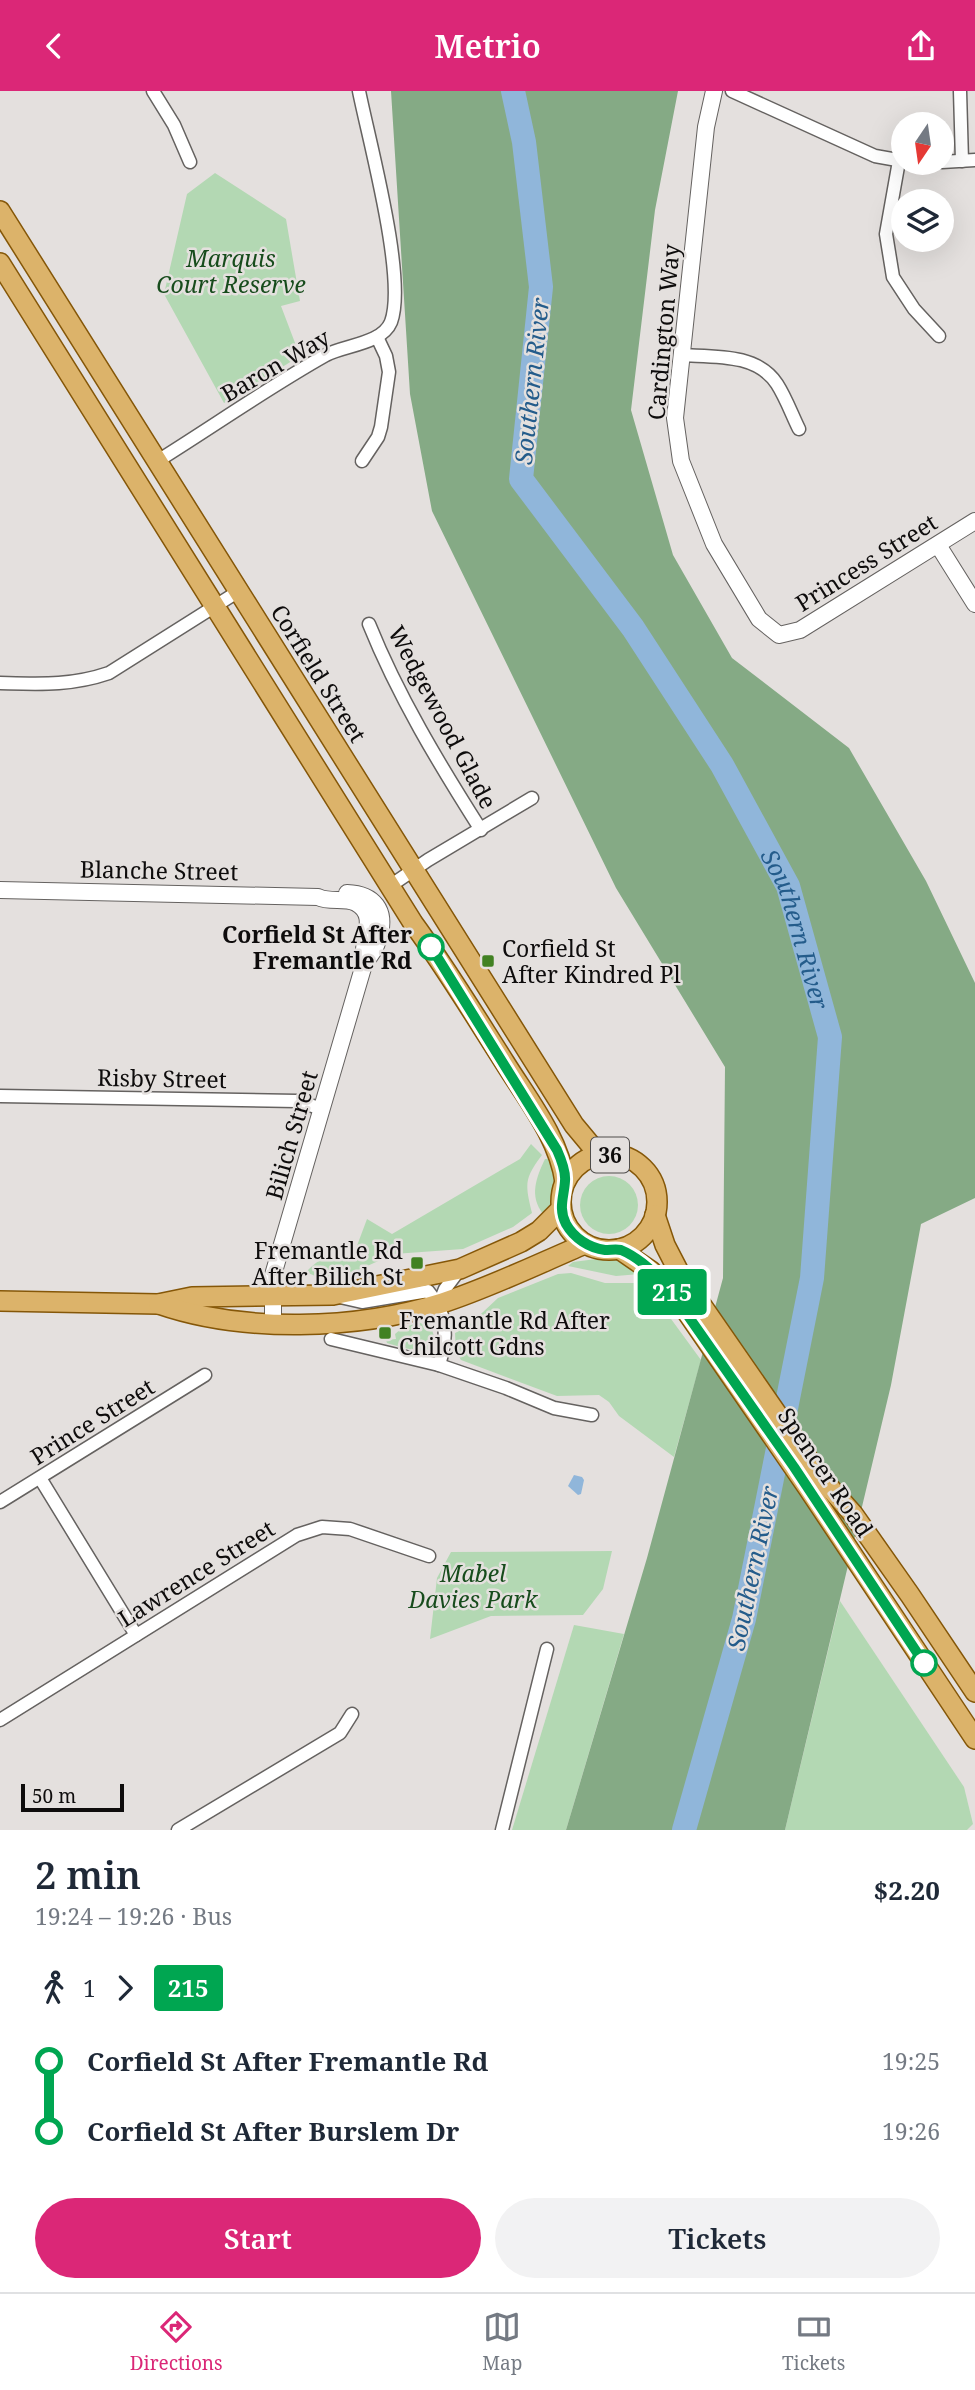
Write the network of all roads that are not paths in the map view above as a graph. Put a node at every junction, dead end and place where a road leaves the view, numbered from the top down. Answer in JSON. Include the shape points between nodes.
{"nodes":[{"id":1,"x":152,"y":91,"type":"edge"},
{"id":2,"x":359,"y":91,"type":"edge"},
{"id":3,"x":714,"y":91,"type":"edge"},
{"id":4,"x":732,"y":91,"type":"edge"},
{"id":5,"x":960,"y":91,"type":"edge"},
{"id":6,"x":891,"y":158,"type":"edge"},
{"id":7,"x":969,"y":160,"type":"edge"},
{"id":8,"x":190,"y":162,"type":"dead end"},
{"id":9,"x":898,"y":175,"type":"edge"},
{"id":10,"x":0,"y":211,"type":"edge"},
{"id":11,"x":0,"y":263,"type":"edge"},
{"id":12,"x":939,"y":336,"type":"dead end"},
{"id":13,"x":377,"y":337,"type":"junction"},
{"id":14,"x":681,"y":355,"type":"junction"},
{"id":15,"x":799,"y":429,"type":"dead end"},
{"id":16,"x":159,"y":460,"type":"junction"},
{"id":17,"x":362,"y":461,"type":"dead end"},
{"id":18,"x":975,"y":521,"type":"edge"},
{"id":19,"x":938,"y":545,"type":"junction"},
{"id":20,"x":239,"y":591,"type":"junction"},
{"id":21,"x":975,"y":604,"type":"edge"},
{"id":22,"x":215,"y":605,"type":"junction"},
{"id":23,"x":369,"y":624,"type":"dead end"},
{"id":24,"x":779,"y":635,"type":"joint"},
{"id":25,"x":0,"y":683,"type":"edge"},
{"id":26,"x":532,"y":798,"type":"dead end"},
{"id":27,"x":481,"y":830,"type":"junction"},
{"id":28,"x":415,"y":871,"type":"junction"},
{"id":29,"x":390,"y":886,"type":"junction"},
{"id":30,"x":0,"y":890,"type":"edge"},
{"id":31,"x":365,"y":961,"type":"joint"},
{"id":32,"x":0,"y":1096,"type":"edge"},
{"id":33,"x":322,"y":1109,"type":"junction"},
{"id":34,"x":604,"y":1154,"type":"junction"},
{"id":35,"x":565,"y":1182,"type":"junction"},
{"id":36,"x":561,"y":1209,"type":"junction"},
{"id":37,"x":655,"y":1215,"type":"junction"},
{"id":38,"x":585,"y":1244,"type":"junction"},
{"id":39,"x":619,"y":1249,"type":"junction"},
{"id":40,"x":460,"y":1269,"type":"junction"},
{"id":41,"x":333,"y":1295,"type":"junction"},
{"id":42,"x":272,"y":1297,"type":"junction"},
{"id":43,"x":0,"y":1301,"type":"edge"},
{"id":44,"x":158,"y":1304,"type":"junction"},
{"id":45,"x":439,"y":1304,"type":"junction"},
{"id":46,"x":273,"y":1324,"type":"junction"},
{"id":47,"x":331,"y":1339,"type":"dead end"},
{"id":48,"x":439,"y":1365,"type":"junction"},
{"id":49,"x":205,"y":1375,"type":"dead end"},
{"id":50,"x":744,"y":1380,"type":"junction"},
{"id":51,"x":592,"y":1415,"type":"dead end"},
{"id":52,"x":40,"y":1478,"type":"junction"},
{"id":53,"x":815,"y":1483,"type":"junction"},
{"id":54,"x":0,"y":1502,"type":"edge"},
{"id":55,"x":429,"y":1556,"type":"dead end"},
{"id":56,"x":910,"y":1595,"type":"junction"},
{"id":57,"x":136,"y":1635,"type":"junction"},
{"id":58,"x":547,"y":1649,"type":"dead end"},
{"id":59,"x":975,"y":1673,"type":"edge"},
{"id":60,"x":975,"y":1692,"type":"edge"},
{"id":61,"x":352,"y":1714,"type":"dead end"},
{"id":62,"x":0,"y":1720,"type":"edge"},
{"id":63,"x":975,"y":1739,"type":"edge"},
{"id":64,"x":178,"y":1830,"type":"edge"},
{"id":65,"x":502,"y":1830,"type":"edge"}],
"edges":[{"from":1,"to":8,"type":"street"},
{"from":2,"to":13,"type":"street","via":[[394,275],[392,320]]},
{"from":3,"to":14,"type":"street","name":"Cardington Way"},
{"from":4,"to":6,"type":"street","via":[[862,150]]},
{"from":5,"to":7,"type":"street"},
{"from":9,"to":12,"type":"street","via":[[886,234],[893,277],[914,310]]},
{"from":10,"to":16,"type":"main road","name":"Corfield Street"},
{"from":11,"to":22,"type":"main road"},
{"from":13,"to":16,"type":"street","name":"Baron Way","via":[[326,355]]},
{"from":13,"to":17,"type":"street","via":[[389,372],[382,427]]},
{"from":14,"to":15,"type":"street","via":[[735,359],[761,367],[777,383]]},
{"from":14,"to":24,"type":"street","name":"Cardington Way","via":[[675,418],[681,461],[713,544],[759,619]]},
{"from":16,"to":20,"type":"main road","name":"Corfield Street"},
{"from":18,"to":19,"type":"street","name":"Princess Street"},
{"from":19,"to":21,"type":"street"},
{"from":19,"to":24,"type":"street","name":"Princess Street","via":[[800,630]]},
{"from":20,"to":22,"type":"street"},
{"from":20,"to":28,"type":"main road","name":"Corfield Street"},
{"from":22,"to":25,"type":"street","via":[[91,680]]},
{"from":22,"to":29,"type":"main road"},
{"from":23,"to":27,"type":"street","name":"Wedgewood Glade","via":[[443,770]]},
{"from":26,"to":27,"type":"street"},
{"from":27,"to":28,"type":"street"},
{"from":28,"to":29,"type":"street"},
{"from":28,"to":34,"type":"main road","name":"Corfield Street","via":[[574,1125]]},
{"from":29,"to":35,"type":"main road","via":[[548,1133]]},
{"from":30,"to":31,"type":"street","name":"Blanche Street","via":[[359,894],[378,905],[382,918],[375,949]]},
{"from":31,"to":33,"type":"street","name":"Bilich Street"},
{"from":32,"to":33,"type":"street","name":"Risby Street","via":[[296,1101]]},
{"from":33,"to":42,"type":"street","name":"Bilich Street","via":[[272,1278]]},
{"from":34,"to":35,"type":"main road","number":"36","via":[[575,1168]]},
{"from":34,"to":37,"type":"main road","number":"36","via":[[639,1165],[651,1179],[657,1197]]},
{"from":35,"to":36,"type":"main road","number":"36"},
{"from":36,"to":38,"type":"main road","via":[[570,1229]]},
{"from":36,"to":40,"type":"main road","via":[[521,1242]]},
{"from":37,"to":39,"type":"main road","via":[[642,1237]]},
{"from":37,"to":50,"type":"main road","name":"Spencer Road","number":"36","via":[[680,1274]]},
{"from":38,"to":39,"type":"main road","number":"36"},
{"from":38,"to":45,"type":"main road"},
{"from":39,"to":50,"type":"main road","name":"Spencer Road","number":"36","via":[[665,1283]]},
{"from":40,"to":41,"type":"main road"},
{"from":40,"to":45,"type":"street"},
{"from":41,"to":42,"type":"main road"},
{"from":41,"to":45,"type":"street","via":[[362,1303],[428,1291]]},
{"from":42,"to":44,"type":"main road","via":[[192,1297]]},
{"from":42,"to":46,"type":"street","name":"Bilich Street"},
{"from":43,"to":44,"type":"main road"},
{"from":44,"to":46,"type":"main road","via":[[192,1316]]},
{"from":45,"to":46,"type":"main road","via":[[343,1322]]},
{"from":45,"to":48,"type":"street","via":[[445,1334]]},
{"from":47,"to":48,"type":"street"},
{"from":48,"to":51,"type":"street","via":[[554,1408]]},
{"from":49,"to":52,"type":"street","name":"Prince Street"},
{"from":50,"to":53,"type":"main road","name":"Spencer Road","number":"36"},
{"from":52,"to":54,"type":"street","name":"Prince Street"},
{"from":52,"to":57,"type":"street"},
{"from":53,"to":56,"type":"main road","name":"Spencer Road","number":"36","via":[[853,1514]]},
{"from":53,"to":63,"type":"main road","name":"Spencer Road","number":"36"},
{"from":55,"to":57,"type":"street","name":"Lawrence Street","via":[[351,1529],[322,1527],[297,1535]]},
{"from":56,"to":59,"type":"main road","via":[[933,1615]]},
{"from":56,"to":60,"type":"main road","name":"Spencer Road","number":"36"},
{"from":57,"to":62,"type":"street","name":"Lawrence Street"},
{"from":58,"to":65,"type":"street"},
{"from":61,"to":64,"type":"street","via":[[340,1733]]}]}
